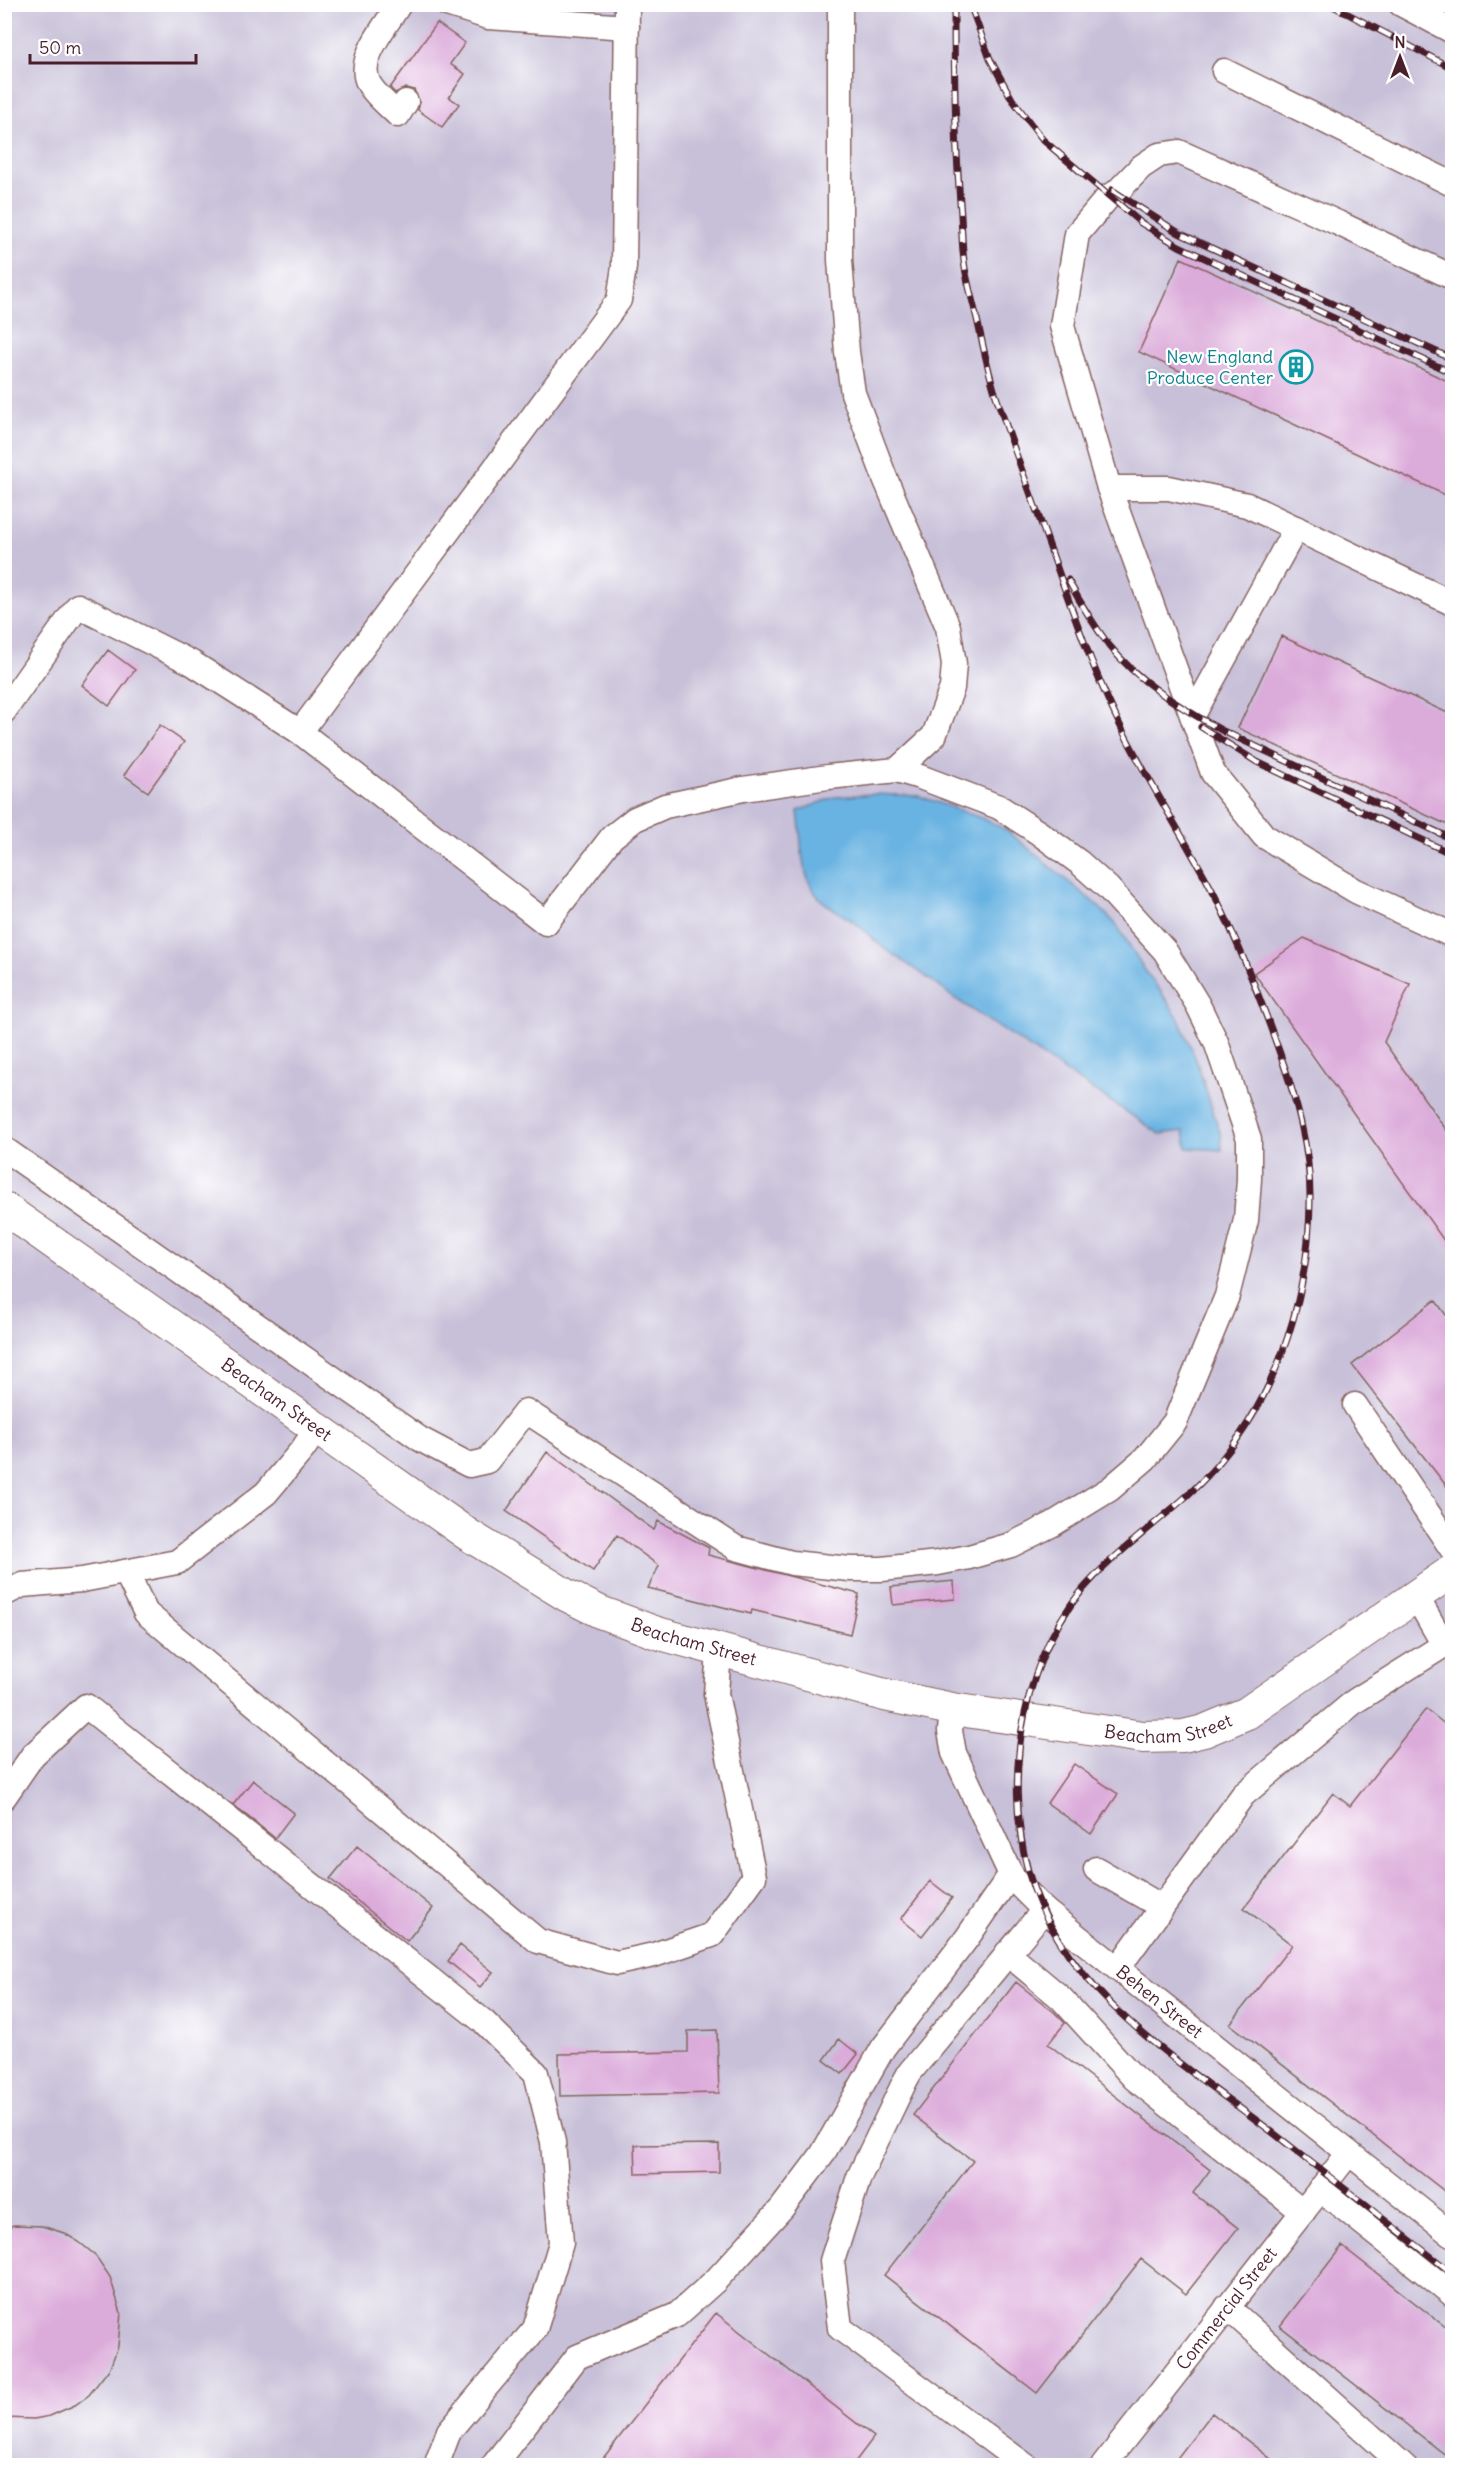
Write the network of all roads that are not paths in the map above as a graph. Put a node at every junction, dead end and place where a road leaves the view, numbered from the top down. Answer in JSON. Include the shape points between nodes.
{"nodes":[{"id":1,"x":399,"y":4,"type":"edge"},
{"id":2,"x":447,"y":4,"type":"edge"},
{"id":3,"x":840,"y":4,"type":"edge"},
{"id":4,"x":1401,"y":4,"type":"edge"},
{"id":5,"x":627,"y":16,"type":"edge"},
{"id":6,"x":1452,"y":31,"type":"edge"},
{"id":7,"x":1224,"y":71,"type":"dead end"},
{"id":8,"x":406,"y":102,"type":"dead end"},
{"id":9,"x":1452,"y":184,"type":"edge"},
{"id":10,"x":1452,"y":277,"type":"edge"},
{"id":11,"x":1108,"y":488,"type":"junction"},
{"id":12,"x":1296,"y":528,"type":"junction"},
{"id":13,"x":1452,"y":603,"type":"edge"},
{"id":14,"x":4,"y":711,"type":"edge"},
{"id":15,"x":1193,"y":715,"type":"junction"},
{"id":16,"x":300,"y":732,"type":"junction"},
{"id":17,"x":897,"y":770,"type":"junction"},
{"id":18,"x":1452,"y":935,"type":"edge"},
{"id":19,"x":4,"y":1149,"type":"edge"},
{"id":20,"x":4,"y":1208,"type":"edge"},
{"id":21,"x":1355,"y":1405,"type":"dead end"},
{"id":22,"x":317,"y":1428,"type":"junction"},
{"id":23,"x":1452,"y":1550,"type":"edge"},
{"id":24,"x":1452,"y":1571,"type":"edge"},
{"id":25,"x":126,"y":1572,"type":"junction"},
{"id":26,"x":4,"y":1594,"type":"edge"},
{"id":27,"x":1416,"y":1596,"type":"junction"},
{"id":28,"x":1448,"y":1642,"type":"edge"},
{"id":29,"x":719,"y":1650,"type":"junction"},
{"id":30,"x":952,"y":1709,"type":"junction"},
{"id":31,"x":4,"y":1797,"type":"edge"},
{"id":32,"x":1096,"y":1869,"type":"dead end"},
{"id":33,"x":1011,"y":1874,"type":"junction"},
{"id":34,"x":1162,"y":1907,"type":"junction"},
{"id":35,"x":1044,"y":1910,"type":"junction"},
{"id":36,"x":1007,"y":1953,"type":"junction"},
{"id":37,"x":1118,"y":1968,"type":"junction"},
{"id":38,"x":1349,"y":2153,"type":"junction"},
{"id":39,"x":1320,"y":2189,"type":"junction"},
{"id":40,"x":1302,"y":2212,"type":"junction"},
{"id":41,"x":1452,"y":2235,"type":"edge"},
{"id":42,"x":1452,"y":2294,"type":"edge"},
{"id":43,"x":1227,"y":2307,"type":"junction"},
{"id":44,"x":436,"y":2466,"type":"edge"},
{"id":45,"x":493,"y":2466,"type":"edge"},
{"id":46,"x":1026,"y":2466,"type":"edge"},
{"id":47,"x":1103,"y":2466,"type":"edge"},
{"id":48,"x":1404,"y":2466,"type":"edge"}],
"edges":[{"from":1,"to":8,"type":"street","via":[[366,58],[364,71],[369,85],[398,115]]},
{"from":2,"to":5,"type":"street","via":[[488,17]]},
{"from":3,"to":17,"type":"street","via":[[840,260],[853,393],[948,627],[954,664],[952,688],[934,736]]},
{"from":4,"to":6,"type":"street"},
{"from":5,"to":16,"type":"street","via":[[624,267],[619,300]]},
{"from":7,"to":9,"type":"street"},
{"from":10,"to":11,"type":"street","via":[[1179,152],[1159,155],[1109,196],[1077,234],[1062,327]]},
{"from":11,"to":12,"type":"street","via":[[1169,488],[1247,505]]},
{"from":11,"to":15,"type":"street"},
{"from":12,"to":13,"type":"street"},
{"from":12,"to":15,"type":"street"},
{"from":14,"to":16,"type":"street","via":[[78,606],[192,663]]},
{"from":15,"to":18,"type":"street","via":[[1213,773],[1264,836],[1356,891]]},
{"from":16,"to":17,"type":"street","via":[[546,923],[612,837],[635,819],[665,806],[743,789]]},
{"from":17,"to":19,"type":"street","via":[[999,807],[1080,863],[1138,918],[1166,951],[1198,1005],[1216,1042],[1249,1139],[1246,1220],[1227,1296],[1175,1422],[1145,1458],[1110,1489],[1011,1545],[938,1563],[882,1569],[792,1563],[736,1548],[526,1411],[487,1461],[469,1465],[420,1439]]},
{"from":20,"to":22,"type":"main road","name":"Beacham Street"},
{"from":21,"to":23,"type":"street"},
{"from":22,"to":25,"type":"street","via":[[266,1493],[177,1562]]},
{"from":22,"to":29,"type":"main road","name":"Beacham Street","via":[[467,1534],[566,1595],[628,1623]]},
{"from":24,"to":27,"type":"main road","name":"Beacham Street"},
{"from":25,"to":26,"type":"street","via":[[22,1585]]},
{"from":25,"to":29,"type":"street","via":[[146,1613],[538,1941],[617,1963],[712,1935],[754,1877],[716,1694]]},
{"from":27,"to":28,"type":"street"},
{"from":27,"to":30,"type":"main road","name":"Beacham Street","via":[[1247,1713],[1204,1731],[1143,1737]]},
{"from":28,"to":34,"type":"street","via":[[1355,1701],[1242,1795]]},
{"from":29,"to":30,"type":"main road","name":"Beacham Street"},
{"from":30,"to":33,"type":"street","name":"Behen Street","via":[[954,1753]]},
{"from":31,"to":44,"type":"street","via":[[33,1755],[86,1706],[484,2022],[536,2073],[553,2142],[561,2243],[535,2329],[449,2431]]},
{"from":32,"to":34,"type":"street"},
{"from":33,"to":35,"type":"street","name":"Behen Street"},
{"from":33,"to":45,"type":"street","via":[[883,2048],[822,2155],[782,2208],[716,2280],[677,2315],[577,2357]]},
{"from":34,"to":37,"type":"street"},
{"from":35,"to":36,"type":"street"},
{"from":35,"to":37,"type":"street","name":"Behen Street"},
{"from":36,"to":40,"type":"street","via":[[1061,1998],[1134,2078]]},
{"from":36,"to":46,"type":"street","via":[[910,2072],[859,2177],[832,2262],[840,2328]]},
{"from":37,"to":38,"type":"street","name":"Behen Street"},
{"from":38,"to":39,"type":"street","name":"Commercial Street"},
{"from":38,"to":41,"type":"street","name":"Behen Street"},
{"from":39,"to":40,"type":"street","name":"Commercial Street"},
{"from":39,"to":42,"type":"street"},
{"from":40,"to":43,"type":"street","name":"Commercial Street"},
{"from":43,"to":47,"type":"street","name":"Commercial Street"},
{"from":43,"to":48,"type":"street"}]}
